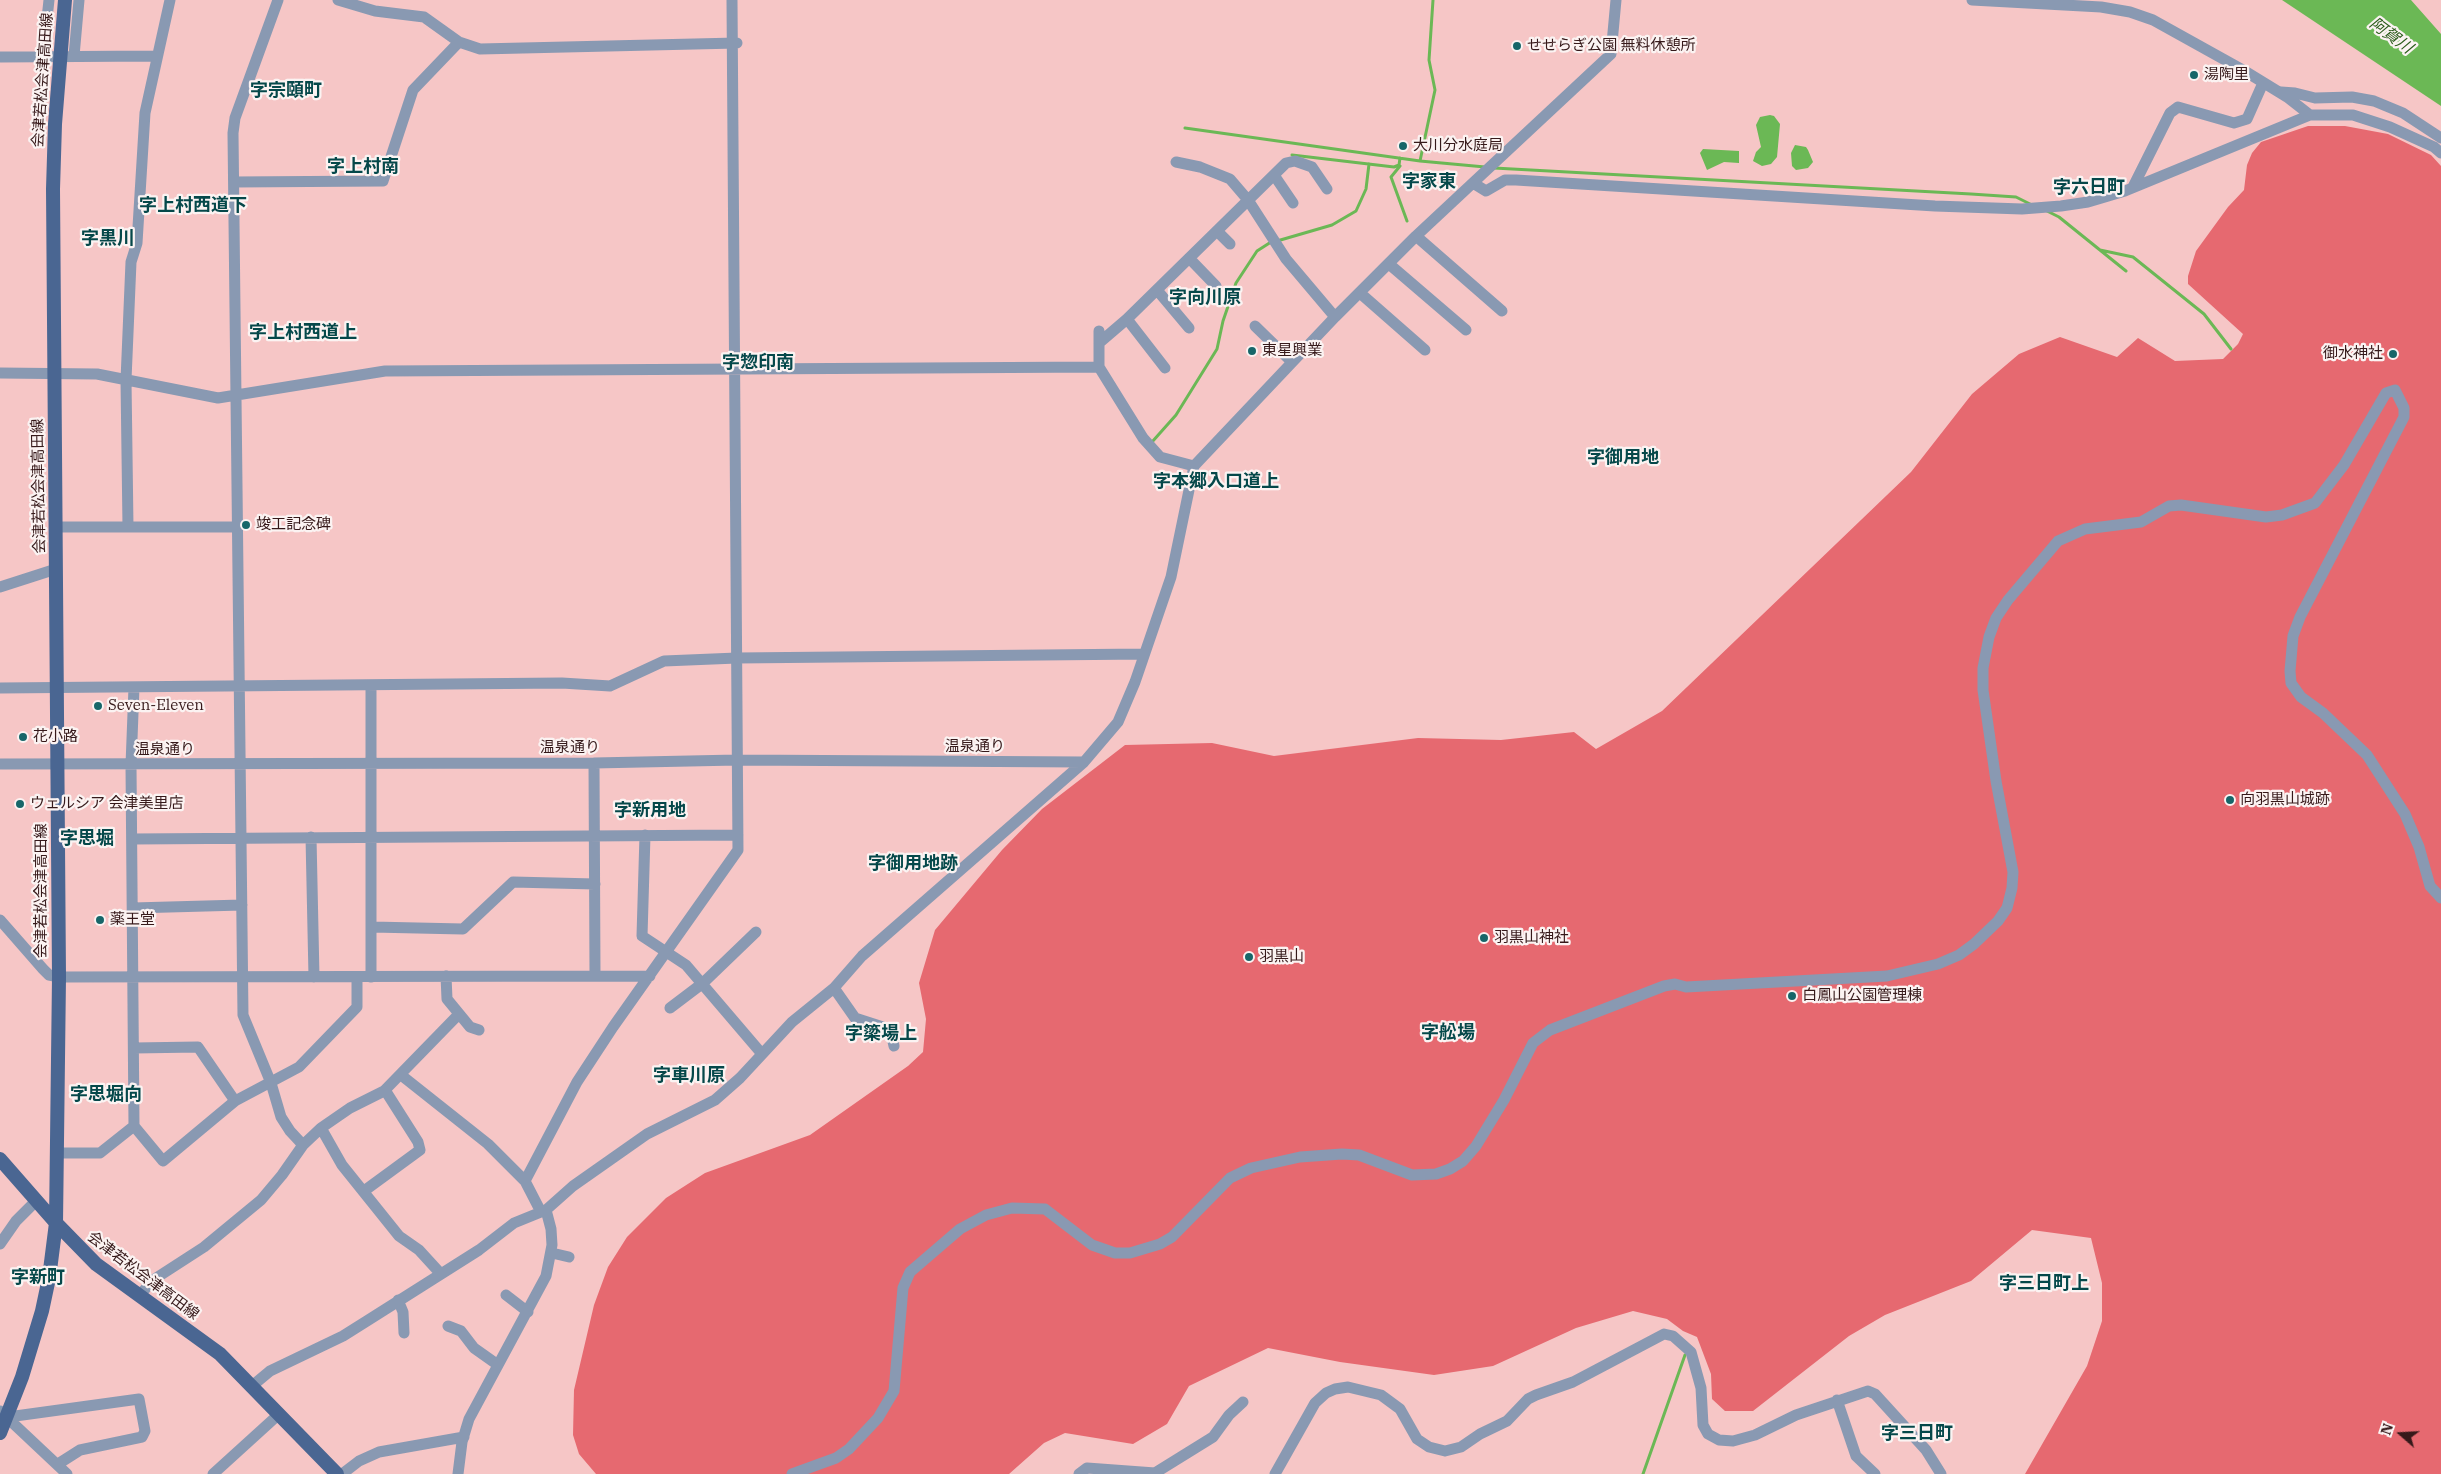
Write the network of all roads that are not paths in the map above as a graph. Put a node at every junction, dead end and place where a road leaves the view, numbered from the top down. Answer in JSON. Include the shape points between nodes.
{"nodes":[{"id":1,"x":49,"y":0,"type":"edge"},
{"id":2,"x":65,"y":0,"type":"edge"},
{"id":3,"x":79,"y":0,"type":"edge"},
{"id":4,"x":170,"y":0,"type":"edge"},
{"id":5,"x":278,"y":0,"type":"edge"},
{"id":6,"x":338,"y":0,"type":"edge"},
{"id":7,"x":732,"y":0,"type":"edge"},
{"id":8,"x":1616,"y":0,"type":"edge"},
{"id":9,"x":1972,"y":0,"type":"edge"},
{"id":10,"x":458,"y":42,"type":"junction"},
{"id":11,"x":735,"y":43,"type":"junction"},
{"id":12,"x":43,"y":56,"type":"junction"},
{"id":13,"x":60,"y":56,"type":"junction"},
{"id":14,"x":74,"y":56,"type":"junction"},
{"id":15,"x":156,"y":56,"type":"junction"},
{"id":16,"x":0,"y":57,"type":"edge"},
{"id":17,"x":2263,"y":83,"type":"junction"},
{"id":18,"x":2279,"y":92,"type":"junction"},
{"id":19,"x":2310,"y":115,"type":"junction"},
{"id":20,"x":2441,"y":138,"type":"edge"},
{"id":21,"x":2441,"y":153,"type":"edge"},
{"id":22,"x":1176,"y":162,"type":"dead end"},
{"id":23,"x":1274,"y":175,"type":"junction"},
{"id":24,"x":1476,"y":180,"type":"junction"},
{"id":25,"x":234,"y":182,"type":"junction"},
{"id":26,"x":2134,"y":187,"type":"junction"},
{"id":27,"x":1327,"y":189,"type":"dead end"},
{"id":28,"x":1248,"y":200,"type":"junction"},
{"id":29,"x":1294,"y":203,"type":"dead end"},
{"id":30,"x":1217,"y":230,"type":"junction"},
{"id":31,"x":1416,"y":236,"type":"junction"},
{"id":32,"x":1230,"y":244,"type":"dead end"},
{"id":33,"x":1189,"y":258,"type":"junction"},
{"id":34,"x":1389,"y":264,"type":"junction"},
{"id":35,"x":1216,"y":286,"type":"dead end"},
{"id":36,"x":1157,"y":290,"type":"junction"},
{"id":37,"x":1360,"y":293,"type":"junction"},
{"id":38,"x":1502,"y":311,"type":"dead end"},
{"id":39,"x":1335,"y":317,"type":"junction"},
{"id":40,"x":1128,"y":319,"type":"junction"},
{"id":41,"x":1255,"y":326,"type":"dead end"},
{"id":42,"x":1189,"y":328,"type":"dead end"},
{"id":43,"x":1466,"y":330,"type":"dead end"},
{"id":44,"x":1099,"y":331,"type":"dead end"},
{"id":45,"x":1099,"y":343,"type":"junction"},
{"id":46,"x":1425,"y":350,"type":"dead end"},
{"id":47,"x":1292,"y":362,"type":"junction"},
{"id":48,"x":1100,"y":367,"type":"junction"},
{"id":49,"x":735,"y":368,"type":"junction"},
{"id":50,"x":1166,"y":368,"type":"dead end"},
{"id":51,"x":0,"y":373,"type":"edge"},
{"id":52,"x":54,"y":373,"type":"junction"},
{"id":53,"x":126,"y":380,"type":"junction"},
{"id":54,"x":236,"y":395,"type":"junction"},
{"id":55,"x":1194,"y":466,"type":"junction"},
{"id":56,"x":56,"y":527,"type":"junction"},
{"id":57,"x":128,"y":527,"type":"junction"},
{"id":58,"x":238,"y":527,"type":"junction"},
{"id":59,"x":56,"y":569,"type":"junction"},
{"id":60,"x":0,"y":587,"type":"edge"},
{"id":61,"x":1144,"y":654,"type":"junction"},
{"id":62,"x":737,"y":658,"type":"junction"},
{"id":63,"x":371,"y":685,"type":"junction"},
{"id":64,"x":240,"y":686,"type":"junction"},
{"id":65,"x":134,"y":687,"type":"junction"},
{"id":66,"x":0,"y":688,"type":"edge"},
{"id":67,"x":57,"y":688,"type":"junction"},
{"id":68,"x":737,"y":760,"type":"junction"},
{"id":69,"x":1084,"y":762,"type":"junction"},
{"id":70,"x":594,"y":763,"type":"junction"},
{"id":71,"x":0,"y":764,"type":"edge"},
{"id":72,"x":372,"y":764,"type":"junction"},
{"id":73,"x":57,"y":765,"type":"junction"},
{"id":74,"x":131,"y":765,"type":"junction"},
{"id":75,"x":241,"y":765,"type":"junction"},
{"id":76,"x":594,"y":835,"type":"junction"},
{"id":77,"x":644,"y":835,"type":"junction"},
{"id":78,"x":738,"y":835,"type":"junction"},
{"id":79,"x":311,"y":837,"type":"junction"},
{"id":80,"x":371,"y":837,"type":"junction"},
{"id":81,"x":243,"y":838,"type":"junction"},
{"id":82,"x":132,"y":839,"type":"junction"},
{"id":83,"x":595,"y":884,"type":"junction"},
{"id":84,"x":2441,"y":898,"type":"edge"},
{"id":85,"x":242,"y":905,"type":"junction"},
{"id":86,"x":133,"y":908,"type":"junction"},
{"id":87,"x":0,"y":920,"type":"edge"},
{"id":88,"x":372,"y":928,"type":"junction"},
{"id":89,"x":756,"y":932,"type":"dead end"},
{"id":90,"x":666,"y":954,"type":"junction"},
{"id":91,"x":595,"y":975,"type":"junction"},
{"id":92,"x":371,"y":976,"type":"junction"},
{"id":93,"x":446,"y":976,"type":"junction"},
{"id":94,"x":650,"y":976,"type":"junction"},
{"id":95,"x":58,"y":977,"type":"junction"},
{"id":96,"x":242,"y":977,"type":"junction"},
{"id":97,"x":314,"y":977,"type":"junction"},
{"id":98,"x":357,"y":977,"type":"junction"},
{"id":99,"x":134,"y":978,"type":"junction"},
{"id":100,"x":703,"y":983,"type":"junction"},
{"id":101,"x":834,"y":988,"type":"junction"},
{"id":102,"x":670,"y":1008,"type":"dead end"},
{"id":103,"x":458,"y":1015,"type":"junction"},
{"id":104,"x":479,"y":1030,"type":"dead end"},
{"id":105,"x":894,"y":1046,"type":"dead end"},
{"id":106,"x":134,"y":1048,"type":"junction"},
{"id":107,"x":762,"y":1054,"type":"junction"},
{"id":108,"x":401,"y":1075,"type":"junction"},
{"id":109,"x":271,"y":1083,"type":"junction"},
{"id":110,"x":385,"y":1090,"type":"junction"},
{"id":111,"x":235,"y":1101,"type":"junction"},
{"id":112,"x":134,"y":1126,"type":"junction"},
{"id":113,"x":321,"y":1128,"type":"junction"},
{"id":114,"x":303,"y":1145,"type":"junction"},
{"id":115,"x":58,"y":1154,"type":"junction"},
{"id":116,"x":0,"y":1159,"type":"edge"},
{"id":117,"x":525,"y":1181,"type":"junction"},
{"id":118,"x":364,"y":1191,"type":"junction"},
{"id":119,"x":36,"y":1200,"type":"junction"},
{"id":120,"x":543,"y":1211,"type":"junction"},
{"id":121,"x":56,"y":1223,"type":"junction"},
{"id":122,"x":0,"y":1244,"type":"edge"},
{"id":123,"x":552,"y":1253,"type":"junction"},
{"id":124,"x":569,"y":1257,"type":"dead end"},
{"id":125,"x":440,"y":1273,"type":"junction"},
{"id":126,"x":506,"y":1294,"type":"dead end"},
{"id":127,"x":139,"y":1296,"type":"junction"},
{"id":128,"x":398,"y":1300,"type":"junction"},
{"id":129,"x":528,"y":1312,"type":"junction"},
{"id":130,"x":448,"y":1326,"type":"dead end"},
{"id":131,"x":404,"y":1332,"type":"dead end"},
{"id":132,"x":498,"y":1365,"type":"junction"},
{"id":133,"x":252,"y":1386,"type":"junction"},
{"id":134,"x":1837,"y":1400,"type":"junction"},
{"id":135,"x":1243,"y":1402,"type":"dead end"},
{"id":136,"x":4,"y":1414,"type":"edge"},
{"id":137,"x":278,"y":1415,"type":"junction"},
{"id":138,"x":0,"y":1433,"type":"edge"},
{"id":139,"x":464,"y":1438,"type":"junction"},
{"id":140,"x":58,"y":1464,"type":"junction"},
{"id":141,"x":67,"y":1474,"type":"edge"},
{"id":142,"x":213,"y":1474,"type":"edge"},
{"id":143,"x":337,"y":1474,"type":"edge"},
{"id":144,"x":342,"y":1474,"type":"edge"},
{"id":145,"x":458,"y":1474,"type":"edge"},
{"id":146,"x":792,"y":1474,"type":"edge"},
{"id":147,"x":1079,"y":1474,"type":"edge"},
{"id":148,"x":1275,"y":1474,"type":"edge"},
{"id":149,"x":1876,"y":1474,"type":"edge"},
{"id":150,"x":1941,"y":1474,"type":"edge"}],
"edges":[{"from":1,"to":12,"type":"street"},
{"from":2,"to":13,"type":"main road","name":"会津若松会津高田線"},
{"from":3,"to":14,"type":"street"},
{"from":4,"to":15,"type":"street"},
{"from":5,"to":25,"type":"street","via":[[235,118]]},
{"from":6,"to":10,"type":"street","via":[[375,11],[424,17]]},
{"from":7,"to":11,"type":"street"},
{"from":8,"to":24,"type":"street","via":[[1611,54]]},
{"from":9,"to":17,"type":"street","via":[[2101,7],[2130,12],[2153,20]]},
{"from":10,"to":11,"type":"street","via":[[480,49]]},
{"from":10,"to":25,"type":"street","via":[[413,90],[383,181]]},
{"from":11,"to":49,"type":"street"},
{"from":12,"to":13,"type":"street"},
{"from":12,"to":16,"type":"street"},
{"from":13,"to":14,"type":"street"},
{"from":13,"to":52,"type":"main road","name":"会津若松会津高田線","via":[[54,189]]},
{"from":14,"to":15,"type":"street"},
{"from":15,"to":53,"type":"street","via":[[145,120],[137,243],[131,262]]},
{"from":17,"to":18,"type":"street"},
{"from":17,"to":26,"type":"street","via":[[2247,119],[2234,123],[2178,107],[2170,113]]},
{"from":18,"to":19,"type":"street"},
{"from":18,"to":20,"type":"street","via":[[2315,98],[2352,97],[2374,101],[2403,113]]},
{"from":19,"to":21,"type":"street","via":[[2353,115],[2390,127]]},
{"from":19,"to":26,"type":"street"},
{"from":22,"to":28,"type":"street","via":[[1230,179]]},
{"from":23,"to":27,"type":"street","via":[[1286,163],[1295,161],[1312,167]]},
{"from":23,"to":28,"type":"street"},
{"from":23,"to":29,"type":"street"},
{"from":24,"to":26,"type":"street","via":[[1486,191],[1505,180],[1516,180],[2022,209],[2088,202]]},
{"from":24,"to":31,"type":"street"},
{"from":25,"to":54,"type":"street"},
{"from":28,"to":30,"type":"street"},
{"from":28,"to":39,"type":"street","via":[[1286,259]]},
{"from":30,"to":32,"type":"street"},
{"from":30,"to":33,"type":"street"},
{"from":31,"to":34,"type":"street"},
{"from":31,"to":38,"type":"street"},
{"from":33,"to":35,"type":"street"},
{"from":33,"to":36,"type":"street"},
{"from":34,"to":37,"type":"street"},
{"from":34,"to":43,"type":"street"},
{"from":36,"to":40,"type":"street"},
{"from":36,"to":42,"type":"street"},
{"from":37,"to":39,"type":"street"},
{"from":37,"to":46,"type":"street"},
{"from":39,"to":47,"type":"street"},
{"from":40,"to":45,"type":"street"},
{"from":40,"to":50,"type":"street"},
{"from":41,"to":47,"type":"street"},
{"from":44,"to":45,"type":"street"},
{"from":45,"to":48,"type":"street"},
{"from":47,"to":55,"type":"street"},
{"from":48,"to":49,"type":"street"},
{"from":48,"to":55,"type":"street","via":[[1143,438],[1160,457]]},
{"from":49,"to":54,"type":"street","via":[[385,371]]},
{"from":49,"to":62,"type":"street"},
{"from":51,"to":52,"type":"street"},
{"from":52,"to":53,"type":"street","via":[[97,374]]},
{"from":52,"to":56,"type":"main road","name":"会津若松会津高田線"},
{"from":53,"to":54,"type":"street","via":[[218,398]]},
{"from":53,"to":57,"type":"street"},
{"from":54,"to":58,"type":"street"},
{"from":55,"to":61,"type":"street","via":[[1170,577]]},
{"from":56,"to":57,"type":"street"},
{"from":56,"to":59,"type":"main road","name":"会津若松会津高田線"},
{"from":57,"to":58,"type":"street"},
{"from":58,"to":64,"type":"street"},
{"from":59,"to":60,"type":"street"},
{"from":59,"to":67,"type":"main road","name":"会津若松会津高田線"},
{"from":61,"to":62,"type":"street"},
{"from":61,"to":69,"type":"street","via":[[1118,722]]},
{"from":62,"to":63,"type":"street","via":[[664,661],[610,686]]},
{"from":62,"to":68,"type":"street"},
{"from":63,"to":64,"type":"street"},
{"from":63,"to":72,"type":"street"},
{"from":64,"to":65,"type":"street"},
{"from":64,"to":75,"type":"street"},
{"from":65,"to":67,"type":"street"},
{"from":65,"to":74,"type":"street"},
{"from":66,"to":67,"type":"street"},
{"from":67,"to":73,"type":"main road","name":"会津若松会津高田線"},
{"from":68,"to":69,"type":"street","name":"温泉通り"},
{"from":68,"to":70,"type":"street","name":"温泉通り"},
{"from":68,"to":78,"type":"street"},
{"from":69,"to":101,"type":"street","via":[[862,956]]},
{"from":70,"to":72,"type":"street","name":"温泉通り"},
{"from":70,"to":76,"type":"street"},
{"from":71,"to":73,"type":"street","name":"温泉通り"},
{"from":72,"to":75,"type":"street","name":"温泉通り"},
{"from":72,"to":80,"type":"street"},
{"from":73,"to":74,"type":"street","name":"温泉通り"},
{"from":73,"to":95,"type":"main road","name":"会津若松会津高田線"},
{"from":74,"to":75,"type":"street","name":"温泉通り"},
{"from":74,"to":82,"type":"street"},
{"from":75,"to":81,"type":"street"},
{"from":76,"to":77,"type":"street"},
{"from":76,"to":80,"type":"street"},
{"from":76,"to":83,"type":"street"},
{"from":77,"to":78,"type":"street"},
{"from":77,"to":90,"type":"street","via":[[642,936]]},
{"from":78,"to":90,"type":"street","via":[[738,850]]},
{"from":79,"to":80,"type":"street"},
{"from":79,"to":81,"type":"street"},
{"from":79,"to":97,"type":"street"},
{"from":80,"to":88,"type":"street"},
{"from":81,"to":82,"type":"street"},
{"from":81,"to":85,"type":"street"},
{"from":82,"to":86,"type":"street"},
{"from":83,"to":88,"type":"street","via":[[513,882],[463,929]]},
{"from":83,"to":91,"type":"street"},
{"from":84,"to":146,"type":"street","via":[[2430,886],[2405,814],[2367,755],[2323,713],[2301,697],[2291,682],[2290,671],[2293,636],[2300,617],[2404,417],[2404,408],[2395,390],[2386,393],[2344,465],[2315,503],[2266,517],[2169,506],[2141,522],[2085,529],[2058,541],[2008,600],[1989,637],[1983,668],[1996,781],[2013,872],[2012,888],[2007,908],[1998,921],[1959,955],[1938,964],[1887,976],[1664,986],[1550,1030],[1533,1043],[1476,1146],[1463,1160],[1436,1174],[1412,1175],[1359,1155],[1342,1154],[1300,1157],[1251,1168],[1230,1178],[1172,1236],[1160,1244],[1130,1253],[1115,1253],[1092,1245],[1045,1209],[1012,1208],[986,1215],[960,1229],[910,1272],[903,1288],[894,1391],[878,1418],[836,1458]]},
{"from":85,"to":86,"type":"street"},
{"from":85,"to":96,"type":"street"},
{"from":86,"to":99,"type":"street"},
{"from":87,"to":95,"type":"street","via":[[49,975]]},
{"from":88,"to":92,"type":"street"},
{"from":89,"to":100,"type":"street"},
{"from":90,"to":94,"type":"street"},
{"from":90,"to":100,"type":"street","via":[[686,965]]},
{"from":91,"to":93,"type":"street"},
{"from":91,"to":94,"type":"street"},
{"from":92,"to":93,"type":"street"},
{"from":92,"to":98,"type":"street"},
{"from":93,"to":103,"type":"street","via":[[446,999]]},
{"from":94,"to":117,"type":"street","via":[[577,1082]]},
{"from":95,"to":99,"type":"street"},
{"from":95,"to":115,"type":"main road","name":"会津若松会津高田線"},
{"from":96,"to":97,"type":"street"},
{"from":96,"to":99,"type":"street"},
{"from":96,"to":109,"type":"street","via":[[243,1015]]},
{"from":97,"to":98,"type":"street"},
{"from":98,"to":109,"type":"street","via":[[357,1006],[299,1067]]},
{"from":99,"to":106,"type":"street"},
{"from":100,"to":102,"type":"street"},
{"from":100,"to":107,"type":"street"},
{"from":101,"to":105,"type":"street","via":[[855,1018],[886,1028]]},
{"from":101,"to":107,"type":"street","via":[[792,1022]]},
{"from":103,"to":104,"type":"street","via":[[470,1027]]},
{"from":103,"to":108,"type":"street"},
{"from":106,"to":111,"type":"street","via":[[198,1047]]},
{"from":106,"to":112,"type":"street"},
{"from":107,"to":120,"type":"street","via":[[715,1100],[647,1134]]},
{"from":108,"to":110,"type":"street"},
{"from":108,"to":117,"type":"street","via":[[488,1144]]},
{"from":109,"to":111,"type":"street"},
{"from":109,"to":114,"type":"street","via":[[281,1117]]},
{"from":110,"to":113,"type":"street"},
{"from":110,"to":118,"type":"street","via":[[420,1150]]},
{"from":111,"to":112,"type":"street","via":[[163,1161]]},
{"from":112,"to":115,"type":"street","via":[[100,1152]]},
{"from":113,"to":114,"type":"street"},
{"from":113,"to":118,"type":"street","via":[[342,1165]]},
{"from":114,"to":127,"type":"street","via":[[258,1203],[204,1248],[153,1280]]},
{"from":115,"to":121,"type":"main road","name":"会津若松会津高田線"},
{"from":116,"to":119,"type":"main road"},
{"from":117,"to":120,"type":"street"},
{"from":118,"to":125,"type":"street","via":[[399,1236],[419,1250]]},
{"from":119,"to":121,"type":"main road"},
{"from":119,"to":122,"type":"street"},
{"from":120,"to":123,"type":"street","via":[[551,1229]]},
{"from":120,"to":125,"type":"street","via":[[514,1223],[479,1250]]},
{"from":121,"to":127,"type":"main road","name":"会津若松会津高田線","via":[[96,1264]]},
{"from":121,"to":136,"type":"main road","via":[[47,1291],[32,1344]]},
{"from":123,"to":124,"type":"street"},
{"from":123,"to":129,"type":"street","via":[[546,1276]]},
{"from":125,"to":128,"type":"street"},
{"from":126,"to":129,"type":"street"},
{"from":127,"to":133,"type":"main road","name":"会津若松会津高田線","via":[[220,1354]]},
{"from":128,"to":131,"type":"street","via":[[404,1312]]},
{"from":128,"to":133,"type":"street","via":[[343,1336],[270,1371]]},
{"from":129,"to":132,"type":"street"},
{"from":130,"to":132,"type":"street","via":[[461,1331],[474,1348]]},
{"from":132,"to":139,"type":"street","via":[[469,1419]]},
{"from":133,"to":137,"type":"main road","name":"会津若松会津高田線"},
{"from":134,"to":148,"type":"street","via":[[1755,1435],[1733,1441],[1719,1440],[1708,1434],[1703,1425],[1700,1388],[1691,1352],[1673,1336],[1664,1334],[1573,1382],[1528,1399],[1507,1421],[1462,1447],[1445,1452],[1429,1448],[1417,1439],[1400,1409],[1381,1395],[1348,1388],[1335,1389],[1315,1403]]},
{"from":134,"to":149,"type":"street","via":[[1856,1456]]},
{"from":134,"to":150,"type":"street","via":[[1868,1391],[1875,1394],[1926,1450]]},
{"from":135,"to":147,"type":"street","via":[[1228,1415],[1214,1437],[1155,1472],[1087,1468]]},
{"from":136,"to":138,"type":"main road"},
{"from":136,"to":140,"type":"street"},
{"from":136,"to":140,"type":"street","via":[[138,1399],[145,1430],[140,1438],[80,1450]]},
{"from":137,"to":142,"type":"street"},
{"from":137,"to":143,"type":"main road","name":"会津若松会津高田線"},
{"from":139,"to":144,"type":"street","via":[[379,1452]]},
{"from":139,"to":145,"type":"street"},
{"from":140,"to":141,"type":"street"}]}
